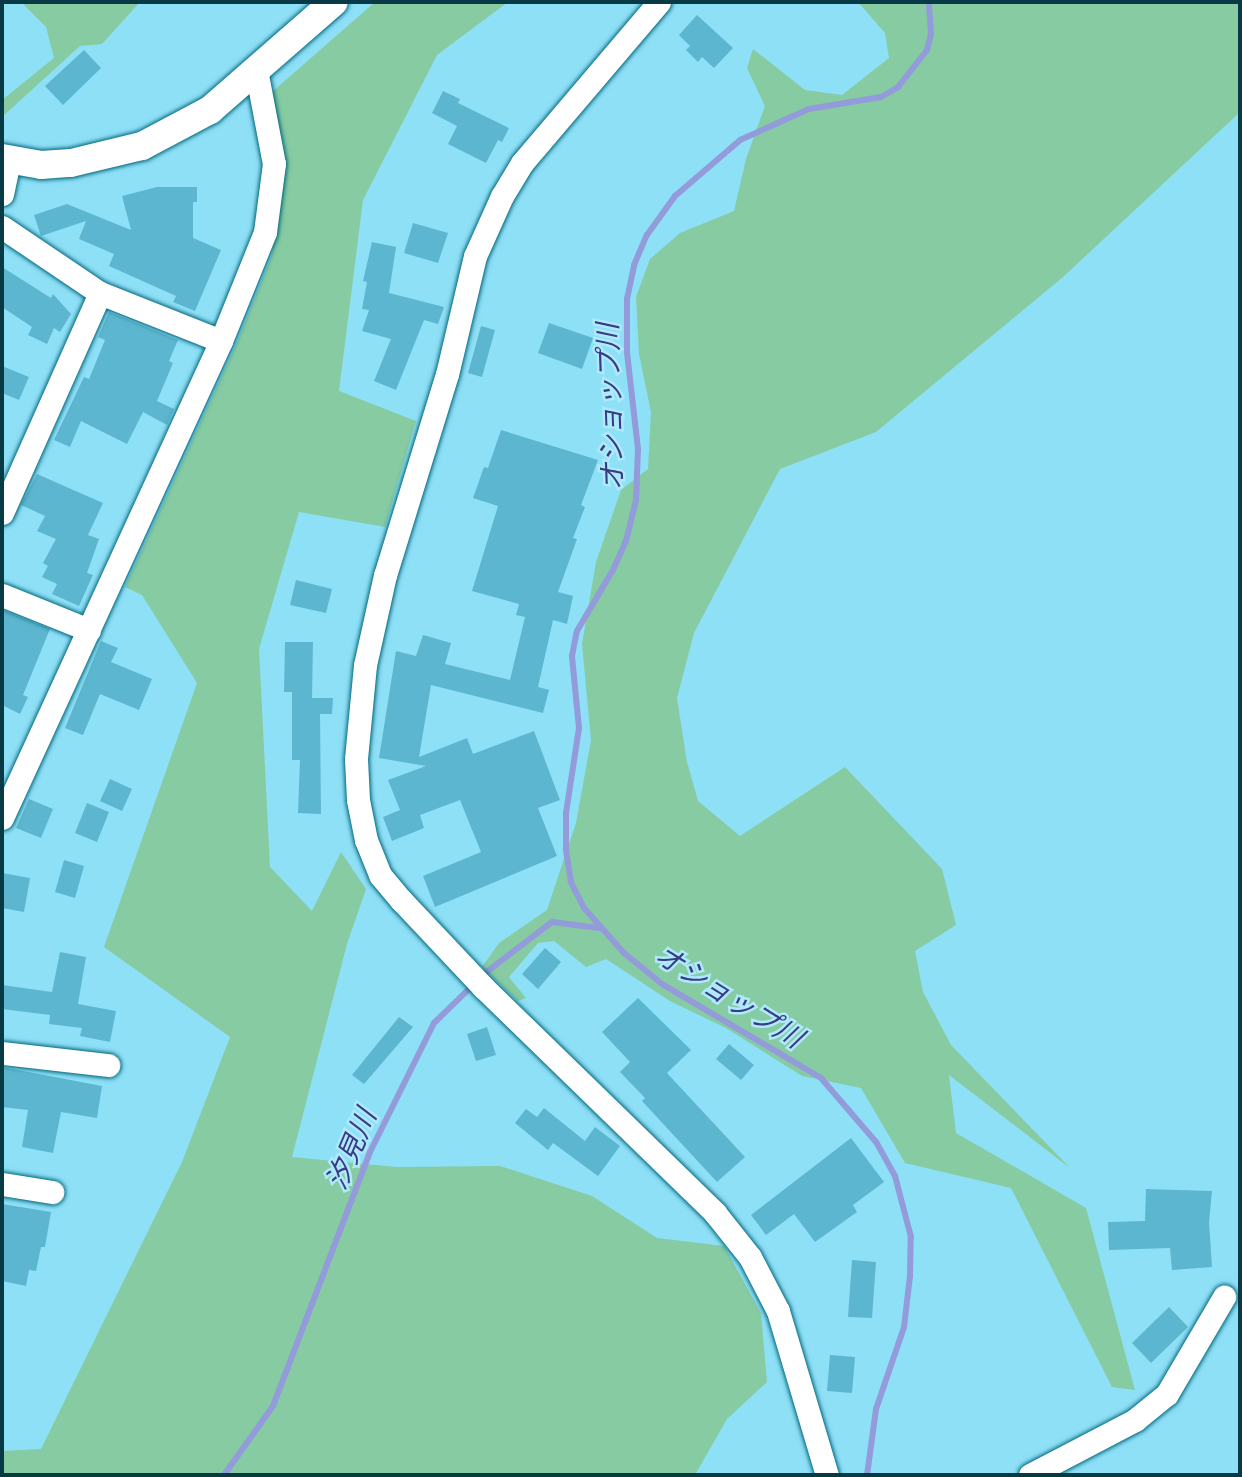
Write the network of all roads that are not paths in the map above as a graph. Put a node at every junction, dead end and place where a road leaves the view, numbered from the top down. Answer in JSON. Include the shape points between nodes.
{"nodes":[{"id":1,"x":334,"y":2,"type":"edge"},
{"id":2,"x":659,"y":2,"type":"edge"},
{"id":3,"x":256,"y":70,"type":"junction"},
{"id":4,"x":6,"y":159,"type":"edge"},
{"id":5,"x":2,"y":194,"type":"edge"},
{"id":6,"x":2,"y":227,"type":"edge"},
{"id":7,"x":100,"y":293,"type":"junction"},
{"id":8,"x":222,"y":341,"type":"junction"},
{"id":9,"x":2,"y":513,"type":"edge"},
{"id":10,"x":2,"y":595,"type":"edge"},
{"id":11,"x":89,"y":630,"type":"junction"},
{"id":12,"x":2,"y":818,"type":"edge"},
{"id":13,"x":2,"y":1053,"type":"edge"},
{"id":14,"x":108,"y":1065,"type":"dead end"},
{"id":15,"x":2,"y":1184,"type":"edge"},
{"id":16,"x":52,"y":1192,"type":"dead end"},
{"id":17,"x":1224,"y":1297,"type":"dead end"},
{"id":18,"x":827,"y":1475,"type":"edge"},
{"id":19,"x":1030,"y":1475,"type":"edge"}],
"edges":[{"from":1,"to":3,"type":"street"},
{"from":2,"to":18,"type":"street","via":[[522,163],[481,244],[447,374],[384,575],[365,665],[356,760],[358,800],[366,840],[380,875],[475,979],[715,1213],[750,1257],[778,1311]]},
{"from":3,"to":4,"type":"street","via":[[210,110],[142,146],[71,163],[41,165]]},
{"from":3,"to":8,"type":"street","via":[[274,164],[265,233]]},
{"from":4,"to":5,"type":"street"},
{"from":6,"to":7,"type":"street"},
{"from":7,"to":8,"type":"street"},
{"from":7,"to":9,"type":"street"},
{"from":8,"to":11,"type":"street"},
{"from":10,"to":11,"type":"street"},
{"from":11,"to":12,"type":"street"},
{"from":13,"to":14,"type":"street"},
{"from":15,"to":16,"type":"street"},
{"from":17,"to":19,"type":"street","via":[[1167,1394],[1135,1420]]}]}
